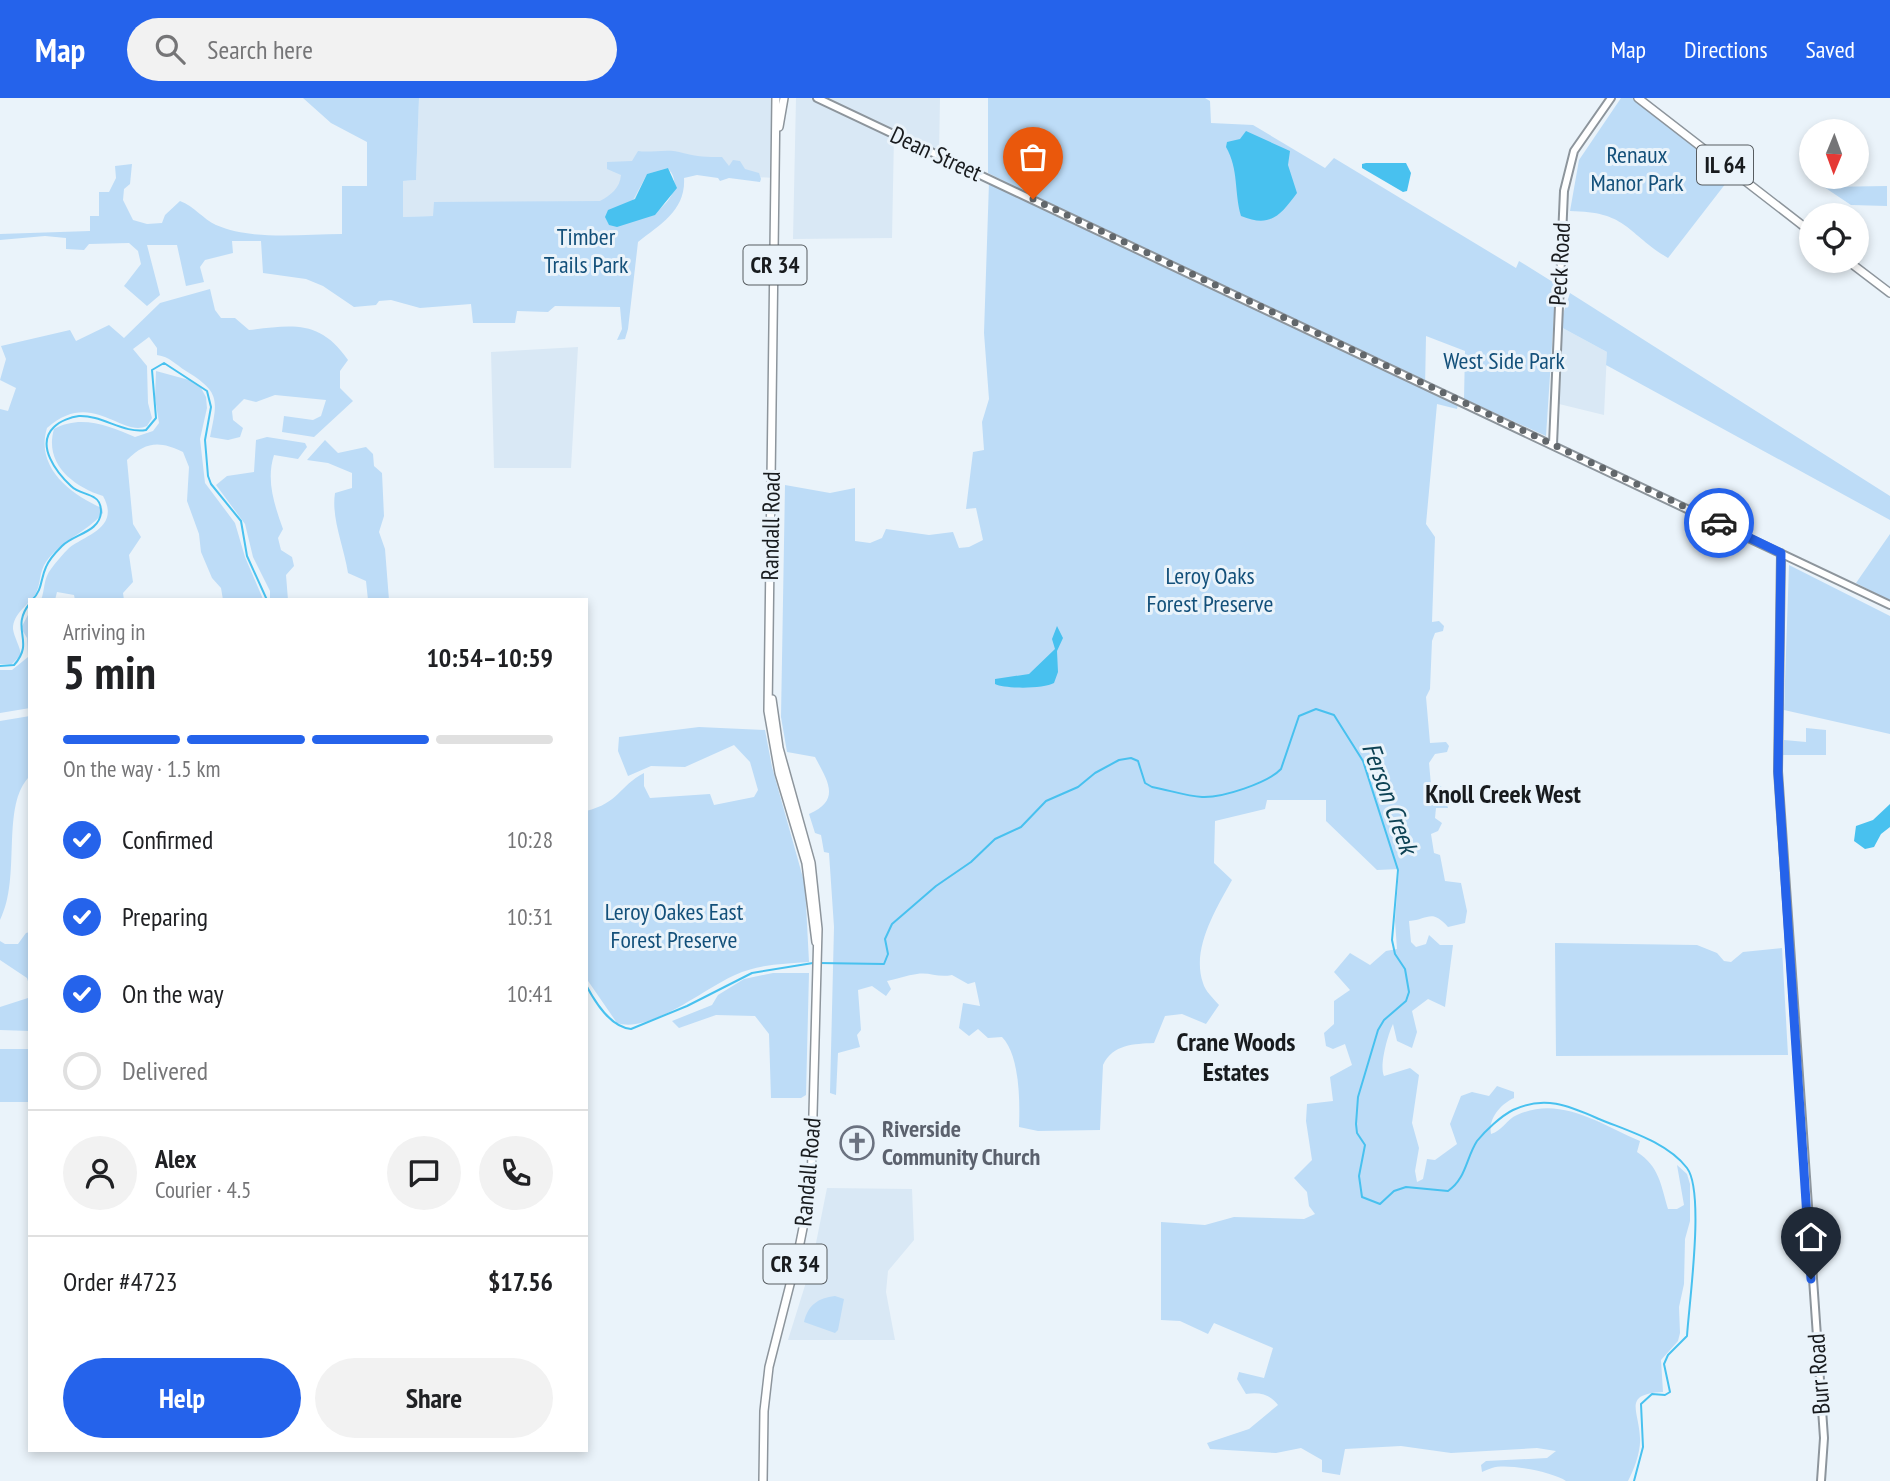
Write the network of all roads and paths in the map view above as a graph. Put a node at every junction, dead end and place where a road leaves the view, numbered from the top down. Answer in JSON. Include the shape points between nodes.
{"nodes":[{"id":1,"x":780,"y":98,"type":"edge"},
{"id":2,"x":817,"y":98,"type":"edge"},
{"id":3,"x":1611,"y":98,"type":"edge"},
{"id":4,"x":1638,"y":98,"type":"edge"},
{"id":5,"x":777,"y":157,"type":"junction"},
{"id":6,"x":1799,"y":223,"type":"edge"},
{"id":7,"x":1864,"y":273,"type":"edge"},
{"id":8,"x":1890,"y":293,"type":"edge"},
{"id":9,"x":1553,"y":444,"type":"junction"},
{"id":10,"x":1781,"y":553,"type":"junction"},
{"id":11,"x":1890,"y":605,"type":"edge"},
{"id":12,"x":763,"y":1481,"type":"edge"},
{"id":13,"x":1821,"y":1481,"type":"edge"}],
"edges":[{"from":1,"to":5,"type":"main road","number":"CR 34"},
{"from":1,"to":5,"type":"main road","number":"CR 34"},
{"from":2,"to":9,"type":"street","name":"Dean Street"},
{"from":3,"to":9,"type":"street","name":"Peck Road","via":[[1574,151],[1564,191]]},
{"from":4,"to":6,"type":"main road","number":"IL 64"},
{"from":5,"to":12,"type":"main road","name":"Randall Road","number":"CR 34","via":[[767,693],[771,738],[806,863],[816,942],[811,1188],[769,1367]]},
{"from":7,"to":8,"type":"main road"},
{"from":9,"to":10,"type":"street","name":"Dean Street"},
{"from":10,"to":11,"type":"street","name":"Dean Street"},
{"from":10,"to":13,"type":"street","name":"Burr Road","via":[[1778,773],[1824,1438]]}]}
